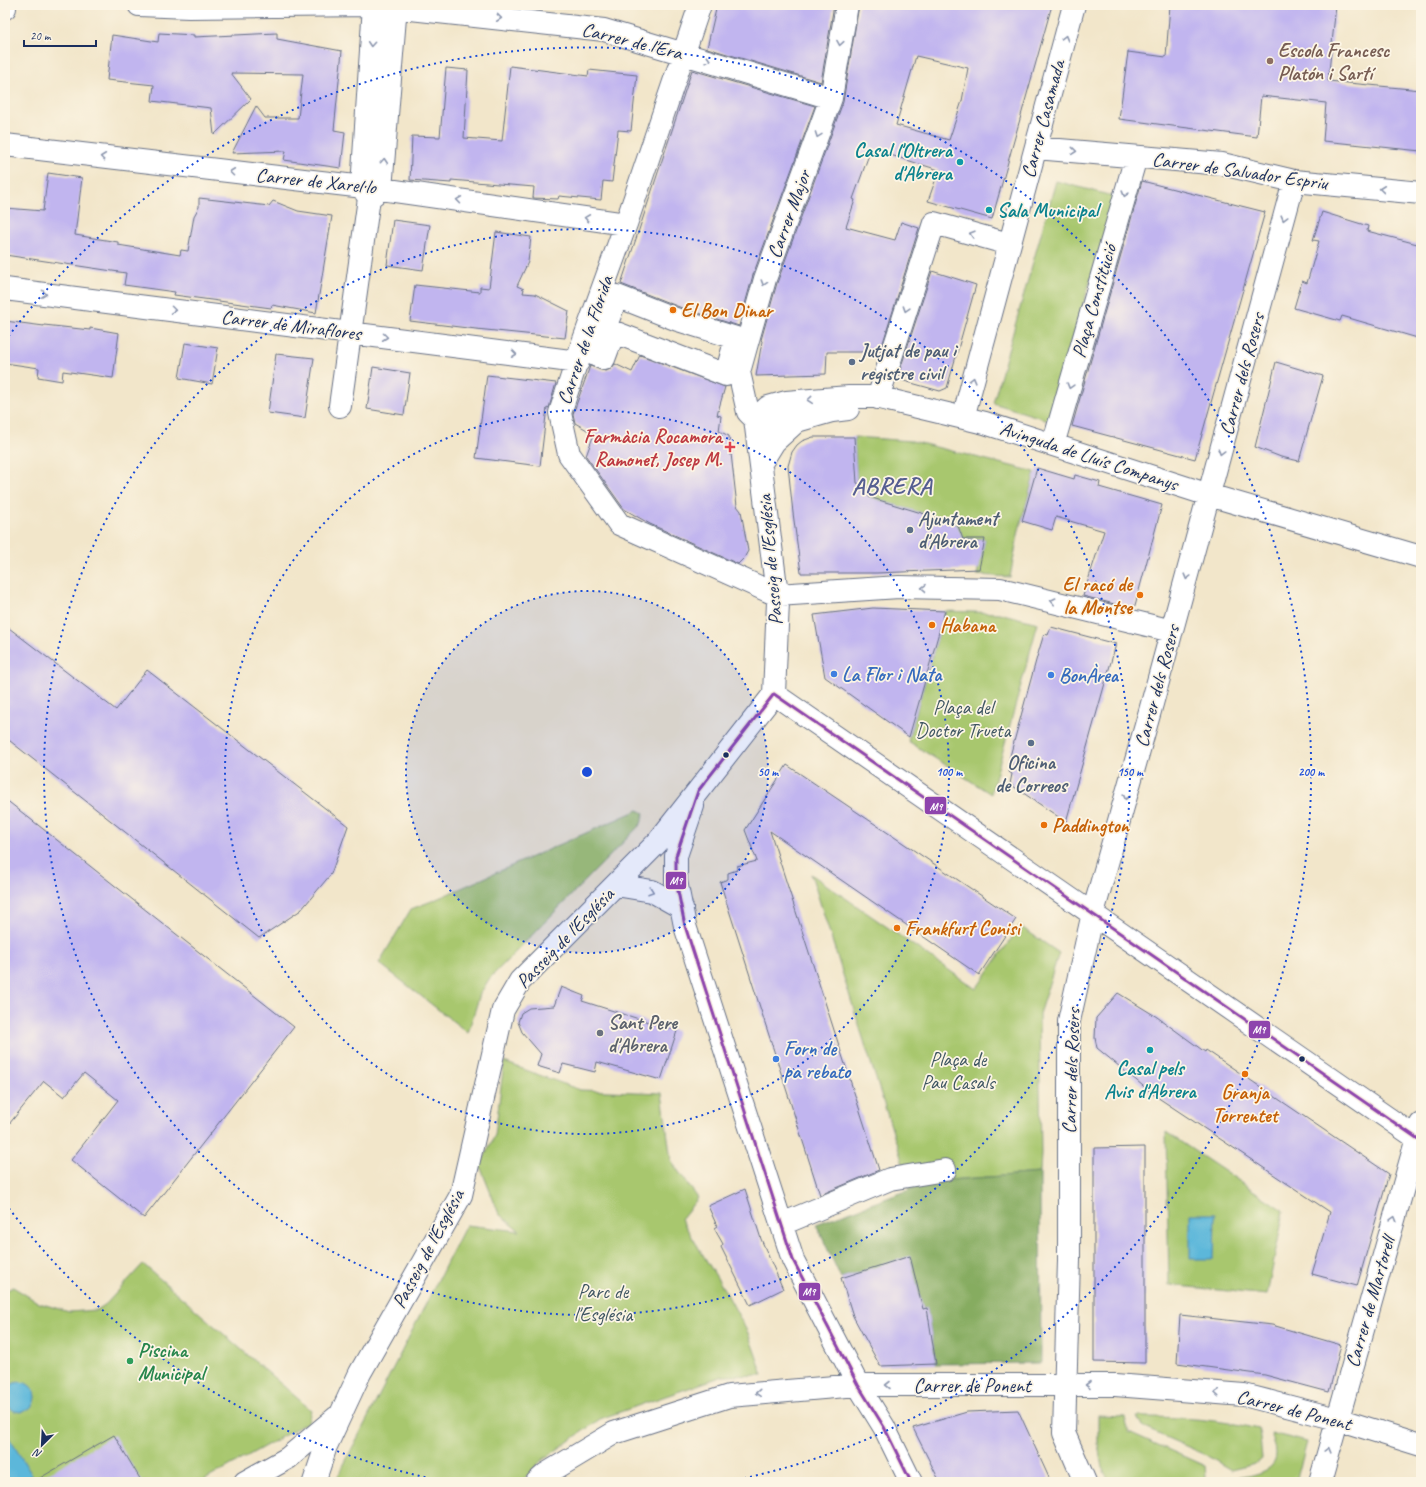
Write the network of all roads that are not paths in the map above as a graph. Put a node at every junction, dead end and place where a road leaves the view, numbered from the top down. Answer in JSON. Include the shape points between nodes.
{"nodes":[{"id":1,"x":139,"y":5,"type":"edge"},
{"id":2,"x":374,"y":5,"type":"edge"},
{"id":3,"x":700,"y":5,"type":"edge"},
{"id":4,"x":847,"y":5,"type":"edge"},
{"id":5,"x":1074,"y":5,"type":"edge"},
{"id":6,"x":396,"y":6,"type":"edge"},
{"id":7,"x":684,"y":53,"type":"junction"},
{"id":8,"x":831,"y":98,"type":"junction"},
{"id":9,"x":5,"y":145,"type":"edge"},
{"id":10,"x":1036,"y":148,"type":"junction"},
{"id":11,"x":1136,"y":157,"type":"junction"},
{"id":12,"x":1294,"y":181,"type":"junction"},
{"id":13,"x":371,"y":191,"type":"junction"},
{"id":14,"x":1421,"y":193,"type":"edge"},
{"id":15,"x":626,"y":224,"type":"junction"},
{"id":16,"x":1009,"y":244,"type":"junction"},
{"id":17,"x":5,"y":289,"type":"edge"},
{"id":18,"x":350,"y":332,"type":"junction"},
{"id":19,"x":578,"y":362,"type":"junction"},
{"id":20,"x":726,"y":375,"type":"joint"},
{"id":21,"x":878,"y":398,"type":"junction"},
{"id":22,"x":340,"y":406,"type":"dead end"},
{"id":23,"x":917,"y":407,"type":"junction"},
{"id":24,"x":963,"y":418,"type":"junction"},
{"id":25,"x":756,"y":419,"type":"junction"},
{"id":26,"x":797,"y":421,"type":"junction"},
{"id":27,"x":1053,"y":445,"type":"junction"},
{"id":28,"x":761,"y":463,"type":"junction"},
{"id":29,"x":1209,"y":495,"type":"junction"},
{"id":30,"x":1421,"y":557,"type":"edge"},
{"id":31,"x":777,"y":595,"type":"junction"},
{"id":32,"x":1172,"y":631,"type":"junction"},
{"id":33,"x":774,"y":694,"type":"junction"},
{"id":34,"x":698,"y":790,"type":"junction"},
{"id":35,"x":616,"y":885,"type":"junction"},
{"id":36,"x":682,"y":908,"type":"junction"},
{"id":37,"x":1093,"y":913,"type":"junction"},
{"id":38,"x":1420,"y":1134,"type":"edge"},
{"id":39,"x":944,"y":1170,"type":"dead end"},
{"id":40,"x":782,"y":1224,"type":"junction"},
{"id":41,"x":1065,"y":1385,"type":"junction"},
{"id":42,"x":858,"y":1386,"type":"junction"},
{"id":43,"x":342,"y":1412,"type":"junction"},
{"id":44,"x":1337,"y":1419,"type":"junction"},
{"id":45,"x":1421,"y":1445,"type":"edge"},
{"id":46,"x":277,"y":1474,"type":"edge"},
{"id":47,"x":245,"y":1482,"type":"edge"},
{"id":48,"x":314,"y":1482,"type":"edge"},
{"id":49,"x":537,"y":1482,"type":"edge"},
{"id":50,"x":911,"y":1482,"type":"edge"},
{"id":51,"x":1085,"y":1482,"type":"edge"},
{"id":52,"x":1320,"y":1482,"type":"edge"}],
"edges":[{"from":1,"to":2,"type":"street","name":"Carrer de l'Era"},
{"from":2,"to":6,"type":"street","name":"Carrer de l'Era"},
{"from":2,"to":13,"type":"street","one_way":true},
{"from":3,"to":7,"type":"street","name":"Carrer de la Florida"},
{"from":4,"to":8,"type":"street","name":"Carrer Major","one_way":true},
{"from":10,"to":5,"type":"street","name":"Carrer Casamada","one_way":true},
{"from":6,"to":7,"type":"street","name":"Carrer de l'Era","one_way":true,"via":[[604,30]]},
{"from":13,"to":6,"type":"street","one_way":true},
{"from":7,"to":8,"type":"street","name":"Carrer de l'Era","one_way":true},
{"from":7,"to":15,"type":"street","name":"Carrer de la Florida"},
{"from":8,"to":25,"type":"street","name":"Carrer Major","one_way":true,"via":[[765,279],[739,372],[748,412]]},
{"from":13,"to":9,"type":"street","name":"Carrer de Xarel·lo","one_way":true},
{"from":10,"to":11,"type":"street","name":"Carrer de Salvador Espriu","one_way":true},
{"from":10,"to":16,"type":"street","name":"Carrer Casamada"},
{"from":11,"to":12,"type":"street","name":"Carrer de Salvador Espriu","via":[[1222,164]]},
{"from":11,"to":27,"type":"street","name":"Plaça Constitució","one_way":true},
{"from":14,"to":12,"type":"street","name":"Carrer de Salvador Espriu","one_way":true},
{"from":12,"to":29,"type":"street","name":"Carrer dels Rosers","one_way":true},
{"from":15,"to":13,"type":"street","name":"Carrer de Xarel·lo","one_way":true},
{"from":13,"to":18,"type":"street"},
{"from":15,"to":19,"type":"street","name":"Carrer de la Florida"},
{"from":16,"to":21,"type":"street","one_way":true,"via":[[934,223]]},
{"from":24,"to":16,"type":"street","name":"Carrer Casamada","one_way":true},
{"from":17,"to":18,"type":"street","name":"Carrer de Miraflores","one_way":true},
{"from":18,"to":19,"type":"street","name":"Carrer de Miraflores","one_way":true},
{"from":18,"to":22,"type":"street"},
{"from":19,"to":31,"type":"street","name":"Carrer de la Florida","via":[[560,413],[569,454],[619,524]]},
{"from":20,"to":20,"type":"street","via":[[736,338],[678,320],[617,296],[595,355],[604,359],[614,332]]},
{"from":21,"to":23,"type":"street","name":"Avinguda de Lluís Companys"},
{"from":21,"to":25,"type":"street","name":"Avinguda de Lluís Companys","one_way":true,"via":[[849,397],[786,402],[768,407]]},
{"from":23,"to":24,"type":"street","name":"Avinguda de Lluís Companys"},
{"from":23,"to":26,"type":"street","via":[[870,407],[832,411]]},
{"from":24,"to":27,"type":"street","name":"Avinguda de Lluís Companys"},
{"from":25,"to":26,"type":"street","via":[[770,425]]},
{"from":25,"to":28,"type":"street","name":"Passeig de l'Església"},
{"from":26,"to":28,"type":"street","via":[[774,442]]},
{"from":27,"to":29,"type":"street","name":"Avinguda de Lluís Companys"},
{"from":28,"to":31,"type":"street","name":"Passeig de l'Església"},
{"from":29,"to":30,"type":"street","name":"Avinguda de Lluís Companys"},
{"from":29,"to":32,"type":"street","name":"Carrer dels Rosers","one_way":true},
{"from":32,"to":31,"type":"street","one_way":true,"via":[[1000,589],[899,587]]},
{"from":31,"to":33,"type":"street","name":"Passeig de l'Església"},
{"from":32,"to":37,"type":"street","name":"Carrer dels Rosers","one_way":true},
{"from":33,"to":34,"type":"street","name":"Passeig de l'Església"},
{"from":33,"to":37,"type":"street"},
{"from":34,"to":35,"type":"street","name":"Passeig de l'Església","via":[[657,843]]},
{"from":34,"to":36,"type":"street","via":[[676,856],[676,881]]},
{"from":35,"to":36,"type":"street","one_way":true,"via":[[652,890]]},
{"from":35,"to":43,"type":"street","name":"Passeig de l'Església","via":[[520,981],[503,1010],[461,1195],[360,1373]]},
{"from":36,"to":40,"type":"street","via":[[685,926]]},
{"from":37,"to":38,"type":"street"},
{"from":37,"to":41,"type":"street","name":"Carrer dels Rosers","via":[[1069,1021],[1069,1260]]},
{"from":44,"to":38,"type":"street","name":"Carrer de Martorell","one_way":true},
{"from":39,"to":40,"type":"street","via":[[890,1179]]},
{"from":40,"to":42,"type":"street","via":[[793,1260]]},
{"from":41,"to":42,"type":"street","name":"Carrer de Ponent","one_way":true},
{"from":44,"to":41,"type":"street","name":"Carrer de Ponent","one_way":true,"via":[[1244,1395],[1114,1385]]},
{"from":41,"to":51,"type":"street","name":"Carrer dels Rosers","via":[[1064,1433]]},
{"from":42,"to":49,"type":"street","name":"Carrer de Ponent","one_way":true,"via":[[729,1396],[614,1433]]},
{"from":42,"to":50,"type":"street","via":[[884,1427]]},
{"from":43,"to":46,"type":"street","name":"Passeig de l'Església","via":[[288,1458]]},
{"from":43,"to":48,"type":"street","via":[[326,1446]]},
{"from":44,"to":45,"type":"street","name":"Carrer de Ponent"},
{"from":52,"to":44,"type":"street","name":"Carrer de Martorell","one_way":true},
{"from":46,"to":47,"type":"street","name":"Passeig de l'Església"}]}
